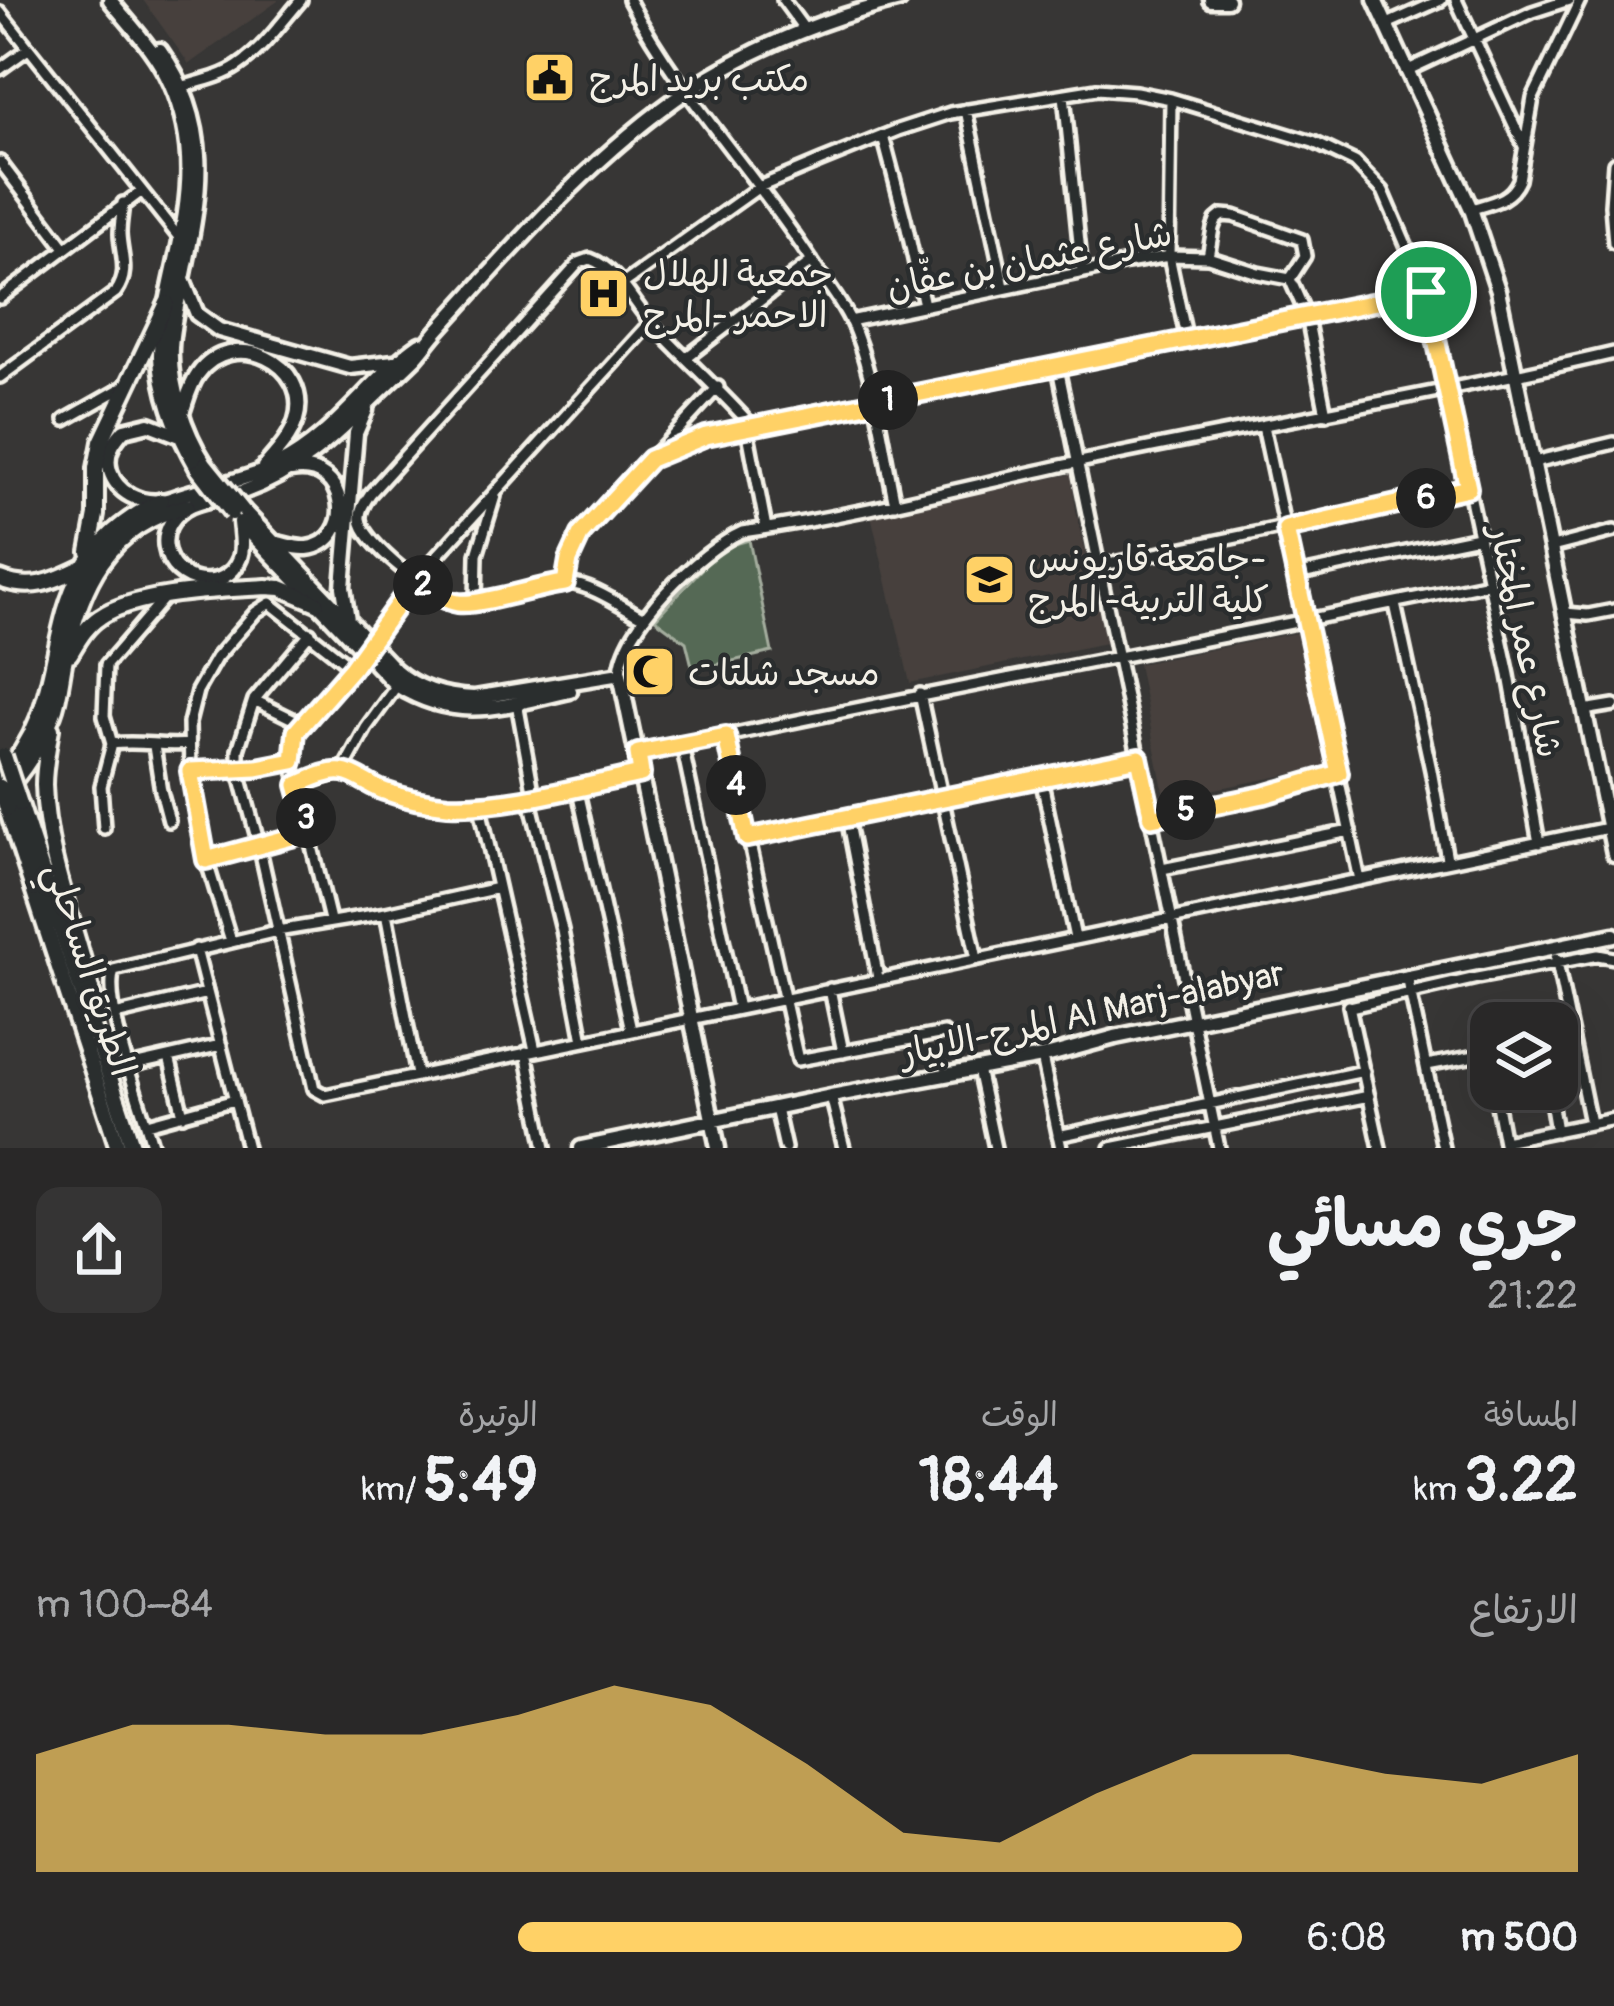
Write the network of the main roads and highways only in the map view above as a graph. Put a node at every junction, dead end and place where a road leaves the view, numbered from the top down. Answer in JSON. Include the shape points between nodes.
{"nodes":[{"id":1,"x":110,"y":0,"type":"edge"},
{"id":2,"x":121,"y":0,"type":"edge"},
{"id":3,"x":900,"y":0,"type":"edge"},
{"id":4,"x":1211,"y":0,"type":"edge"},
{"id":5,"x":1227,"y":0,"type":"edge"},
{"id":6,"x":1375,"y":0,"type":"edge"},
{"id":7,"x":176,"y":261,"type":"junction"},
{"id":8,"x":183,"y":280,"type":"junction"},
{"id":9,"x":167,"y":303,"type":"junction"},
{"id":10,"x":436,"y":333,"type":"junction"},
{"id":11,"x":395,"y":362,"type":"junction"},
{"id":12,"x":379,"y":392,"type":"junction"},
{"id":13,"x":183,"y":411,"type":"junction"},
{"id":14,"x":180,"y":436,"type":"junction"},
{"id":15,"x":201,"y":467,"type":"junction"},
{"id":16,"x":290,"y":470,"type":"junction"},
{"id":17,"x":259,"y":473,"type":"junction"},
{"id":18,"x":161,"y":501,"type":"junction"},
{"id":19,"x":187,"y":506,"type":"junction"},
{"id":20,"x":239,"y":515,"type":"junction"},
{"id":21,"x":274,"y":543,"type":"junction"},
{"id":22,"x":85,"y":565,"type":"junction"},
{"id":23,"x":0,"y":579,"type":"edge"},
{"id":24,"x":317,"y":602,"type":"junction"},
{"id":25,"x":348,"y":622,"type":"junction"},
{"id":26,"x":366,"y":647,"type":"junction"},
{"id":27,"x":62,"y":669,"type":"junction"},
{"id":28,"x":621,"y":677,"type":"junction"},
{"id":29,"x":400,"y":681,"type":"junction"},
{"id":30,"x":55,"y":710,"type":"junction"},
{"id":31,"x":2,"y":750,"type":"edge"},
{"id":32,"x":0,"y":778,"type":"edge"},
{"id":33,"x":0,"y":790,"type":"edge"},
{"id":34,"x":1609,"y":801,"type":"edge"},
{"id":35,"x":13,"y":806,"type":"junction"},
{"id":36,"x":1614,"y":854,"type":"edge"},
{"id":37,"x":1614,"y":934,"type":"edge"},
{"id":38,"x":104,"y":1058,"type":"junction"},
{"id":39,"x":712,"y":1120,"type":"junction"},
{"id":40,"x":625,"y":1144,"type":"edge"},
{"id":41,"x":118,"y":1148,"type":"edge"},
{"id":42,"x":133,"y":1148,"type":"edge"},
{"id":43,"x":581,"y":1148,"type":"edge"},
{"id":44,"x":718,"y":1148,"type":"edge"}],
"edges":[{"from":1,"to":7,"type":"main road","via":[[160,65],[180,112],[190,166]]},
{"from":2,"to":8,"type":"main road","via":[[168,61],[197,137],[200,193]]},
{"from":3,"to":10,"type":"main road","via":[[805,30],[687,92],[593,169]]},
{"from":4,"to":5,"type":"main road"},
{"from":6,"to":34,"type":"main road","via":[[1471,209],[1498,290]]},
{"from":7,"to":8,"type":"main road"},
{"from":7,"to":9,"type":"main road"},
{"from":8,"to":11,"type":"main road","via":[[197,314],[227,333],[350,367]]},
{"from":8,"to":13,"type":"main road","via":[[171,353]]},
{"from":9,"to":14,"type":"main road","via":[[160,363]]},
{"from":9,"to":22,"type":"highway","via":[[98,456]]},
{"from":10,"to":11,"type":"main road"},
{"from":10,"to":12,"type":"main road"},
{"from":11,"to":17,"type":"main road","via":[[302,450]]},
{"from":12,"to":16,"type":"main road"},
{"from":12,"to":25,"type":"main road","via":[[356,433]]},
{"from":13,"to":15,"type":"main road"},
{"from":13,"to":17,"type":"main road","via":[[196,376],[215,359],[243,351],[277,362],[297,393],[298,415]]},
{"from":14,"to":15,"type":"main road"},
{"from":14,"to":18,"type":"main road","via":[[142,424],[124,430],[110,451],[112,476],[124,493]]},
{"from":15,"to":20,"type":"main road","bridge":true},
{"from":16,"to":19,"type":"main road"},
{"from":16,"to":21,"type":"main road","via":[[327,478],[340,518],[318,545]]},
{"from":17,"to":18,"type":"main road"},
{"from":18,"to":22,"type":"highway","via":[[127,519]]},
{"from":19,"to":20,"type":"main road","via":[[165,542],[172,565],[204,582],[236,566]]},
{"from":19,"to":27,"type":"highway","via":[[134,530],[92,574]]},
{"from":20,"to":21,"type":"main road"},
{"from":20,"to":24,"type":"main road"},
{"from":21,"to":25,"type":"main road"},
{"from":22,"to":23,"type":"highway","via":[[34,586]]},
{"from":22,"to":32,"type":"highway","via":[[66,606],[38,720]]},
{"from":24,"to":26,"type":"main road"},
{"from":24,"to":27,"type":"highway","via":[[266,586],[118,608],[93,622]]},
{"from":25,"to":26,"type":"main road"},
{"from":26,"to":29,"type":"main road"},
{"from":27,"to":30,"type":"highway"},
{"from":28,"to":29,"type":"main road","via":[[474,698]]},
{"from":28,"to":29,"type":"main road","via":[[460,710],[430,703]]},
{"from":28,"to":39,"type":"main road"},
{"from":30,"to":33,"type":"highway","via":[[25,767]]},
{"from":30,"to":38,"type":"highway","via":[[46,816]]},
{"from":31,"to":35,"type":"highway","bridge":true},
{"from":33,"to":35,"type":"highway","bridge":true},
{"from":34,"to":36,"type":"main road"},
{"from":35,"to":38,"type":"highway"},
{"from":35,"to":41,"type":"highway","name":"الطريق الساحلي"},
{"from":37,"to":39,"type":"main road","name":"المرج-الابيار Al Marj-alabyar"},
{"from":38,"to":42,"type":"highway"},
{"from":39,"to":40,"type":"main road","name":"المرج-الابيار Al Marj-alabyar"},
{"from":39,"to":44,"type":"main road"},
{"from":40,"to":43,"type":"main road","name":"المرج-الابيار Al Marj-alabyar"}]}
